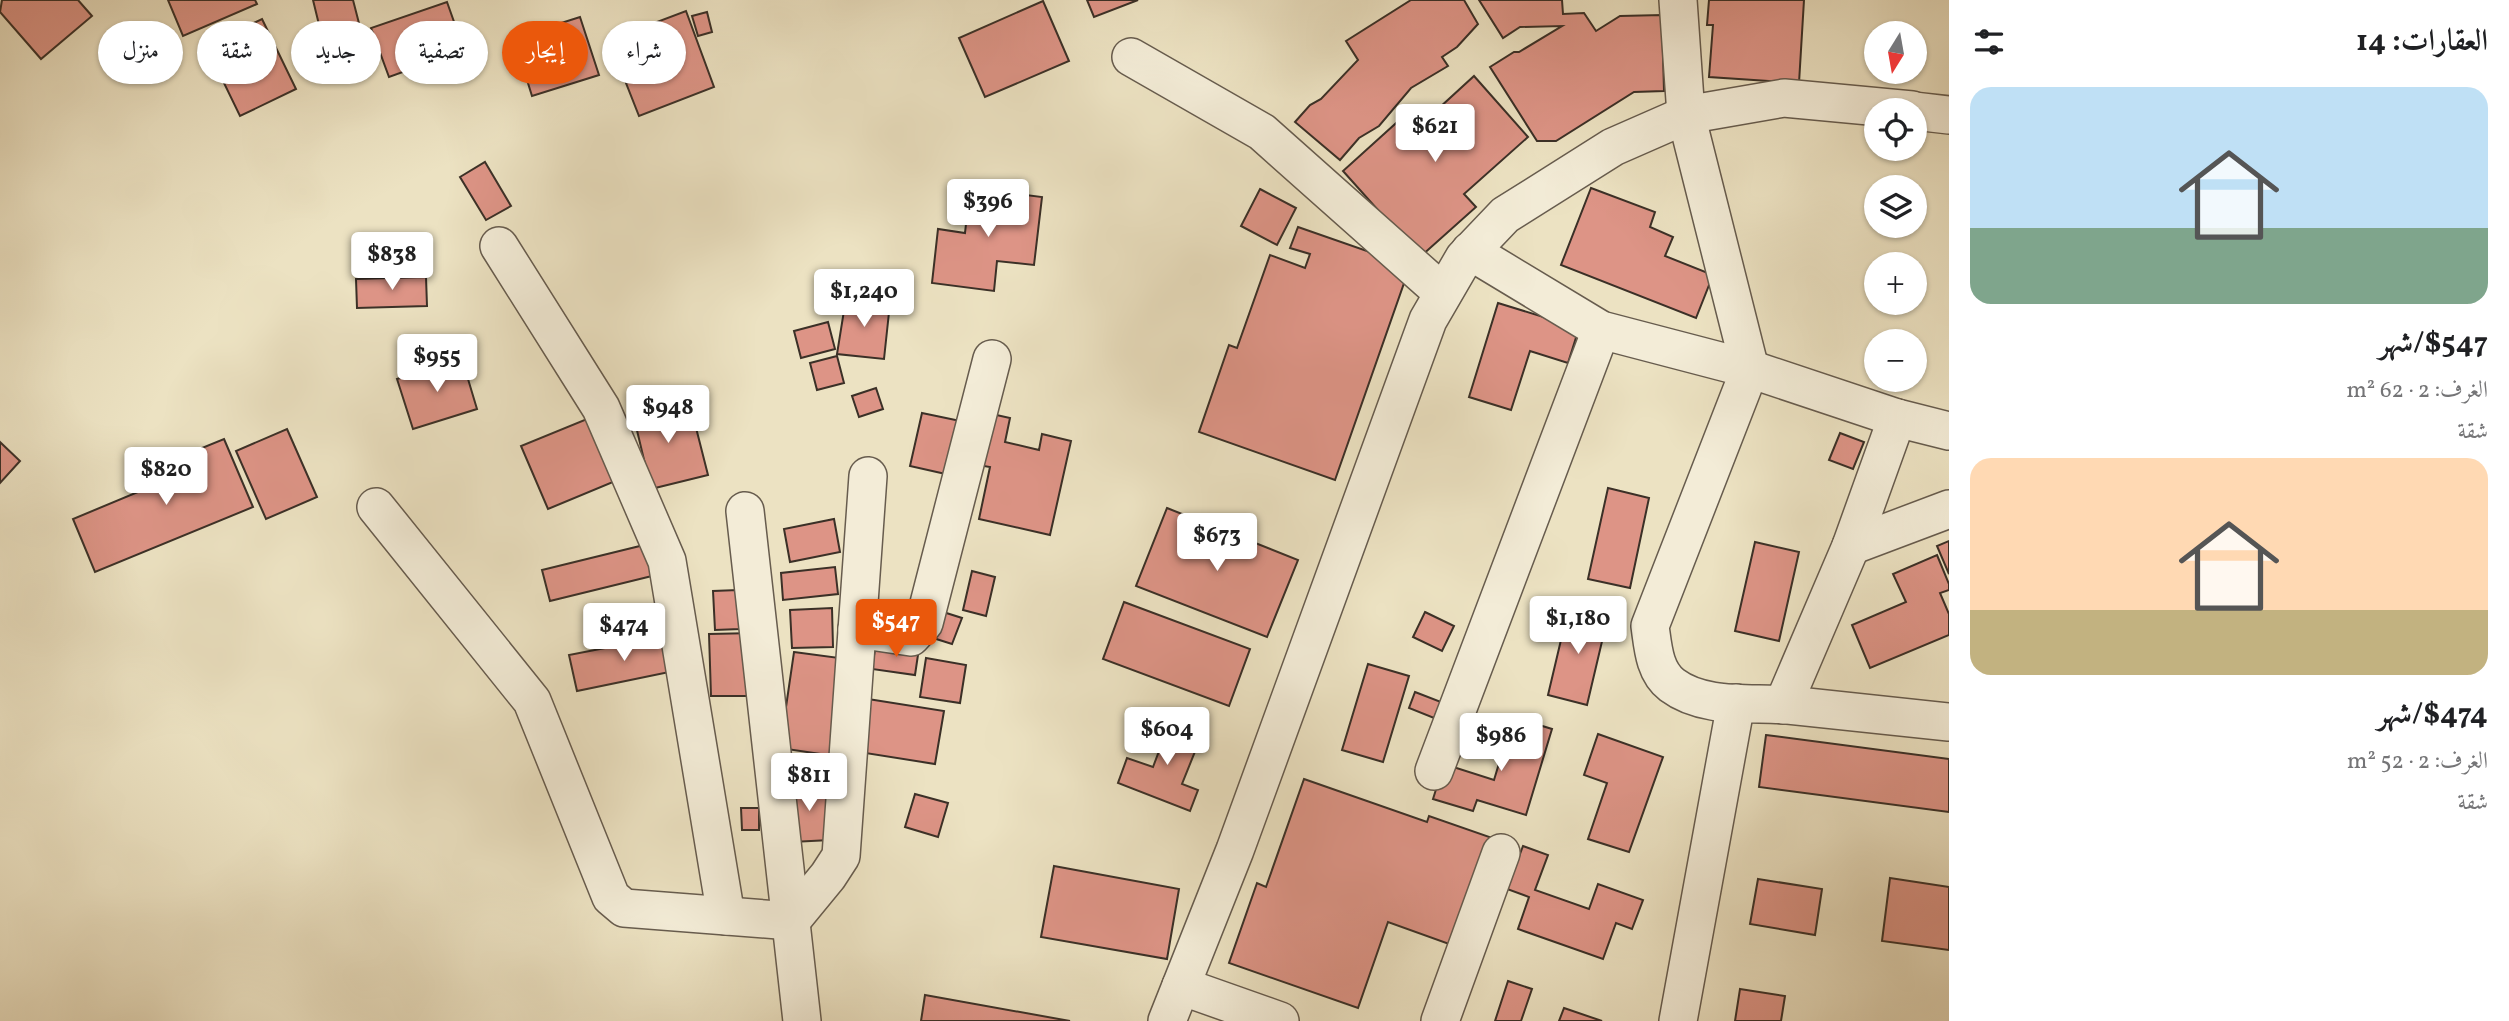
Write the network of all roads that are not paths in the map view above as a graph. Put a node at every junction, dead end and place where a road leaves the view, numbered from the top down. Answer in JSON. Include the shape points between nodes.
{"nodes":[{"id":1,"x":1678,"y":0,"type":"edge"},
{"id":2,"x":1131,"y":57,"type":"dead end"},
{"id":3,"x":1864,"y":105,"type":"edge"},
{"id":4,"x":1927,"y":112,"type":"edge"},
{"id":5,"x":1686,"y":115,"type":"junction"},
{"id":6,"x":1949,"y":115,"type":"edge"},
{"id":7,"x":499,"y":246,"type":"dead end"},
{"id":8,"x":1470,"y":251,"type":"junction"},
{"id":9,"x":1443,"y":293,"type":"junction"},
{"id":10,"x":1601,"y":330,"type":"junction"},
{"id":11,"x":992,"y":359,"type":"dead end"},
{"id":12,"x":1750,"y":369,"type":"junction"},
{"id":13,"x":1897,"y":418,"type":"junction"},
{"id":14,"x":1949,"y":431,"type":"edge"},
{"id":15,"x":868,"y":476,"type":"dead end"},
{"id":16,"x":376,"y":507,"type":"dead end"},
{"id":17,"x":1949,"y":509,"type":"edge"},
{"id":18,"x":745,"y":511,"type":"dead end"},
{"id":19,"x":1851,"y":546,"type":"junction"},
{"id":20,"x":857,"y":629,"type":"junction"},
{"id":21,"x":1735,"y":704,"type":"junction"},
{"id":22,"x":1783,"y":705,"type":"junction"},
{"id":23,"x":1949,"y":722,"type":"edge"},
{"id":24,"x":1434,"y":771,"type":"dead end"},
{"id":25,"x":1501,"y":853,"type":"dead end"},
{"id":26,"x":726,"y":916,"type":"junction"},
{"id":27,"x":791,"y":921,"type":"junction"},
{"id":28,"x":1181,"y":986,"type":"junction"},
{"id":29,"x":803,"y":1021,"type":"edge"},
{"id":30,"x":1167,"y":1021,"type":"edge"},
{"id":31,"x":1280,"y":1021,"type":"edge"},
{"id":32,"x":1440,"y":1021,"type":"edge"},
{"id":33,"x":1678,"y":1021,"type":"edge"}],
"edges":[{"from":1,"to":5,"type":"street"},
{"from":2,"to":9,"type":"street","via":[[1262,132]]},
{"from":3,"to":5,"type":"street","via":[[1784,98]]},
{"from":4,"to":6,"type":"street"},
{"from":5,"to":8,"type":"street","via":[[1602,153],[1505,215]]},
{"from":5,"to":12,"type":"street"},
{"from":7,"to":26,"type":"street","via":[[601,408],[667,561]]},
{"from":8,"to":9,"type":"street"},
{"from":8,"to":10,"type":"street"},
{"from":9,"to":28,"type":"street","via":[[1428,320]]},
{"from":10,"to":12,"type":"street"},
{"from":10,"to":24,"type":"street"},
{"from":11,"to":20,"type":"street","via":[[924,624],[911,638]]},
{"from":12,"to":13,"type":"street"},
{"from":12,"to":21,"type":"street","via":[[1650,626],[1654,659],[1670,684],[1692,696]]},
{"from":13,"to":14,"type":"street"},
{"from":13,"to":19,"type":"street"},
{"from":15,"to":20,"type":"street"},
{"from":16,"to":26,"type":"street","via":[[532,701],[611,897],[624,908]]},
{"from":17,"to":19,"type":"street"},
{"from":18,"to":27,"type":"street"},
{"from":19,"to":22,"type":"street"},
{"from":20,"to":27,"type":"street","via":[[841,856]]},
{"from":21,"to":22,"type":"street"},
{"from":21,"to":33,"type":"street"},
{"from":22,"to":23,"type":"street"},
{"from":25,"to":32,"type":"street"},
{"from":26,"to":27,"type":"street"},
{"from":27,"to":29,"type":"street"},
{"from":28,"to":30,"type":"street"},
{"from":28,"to":31,"type":"street"}]}
